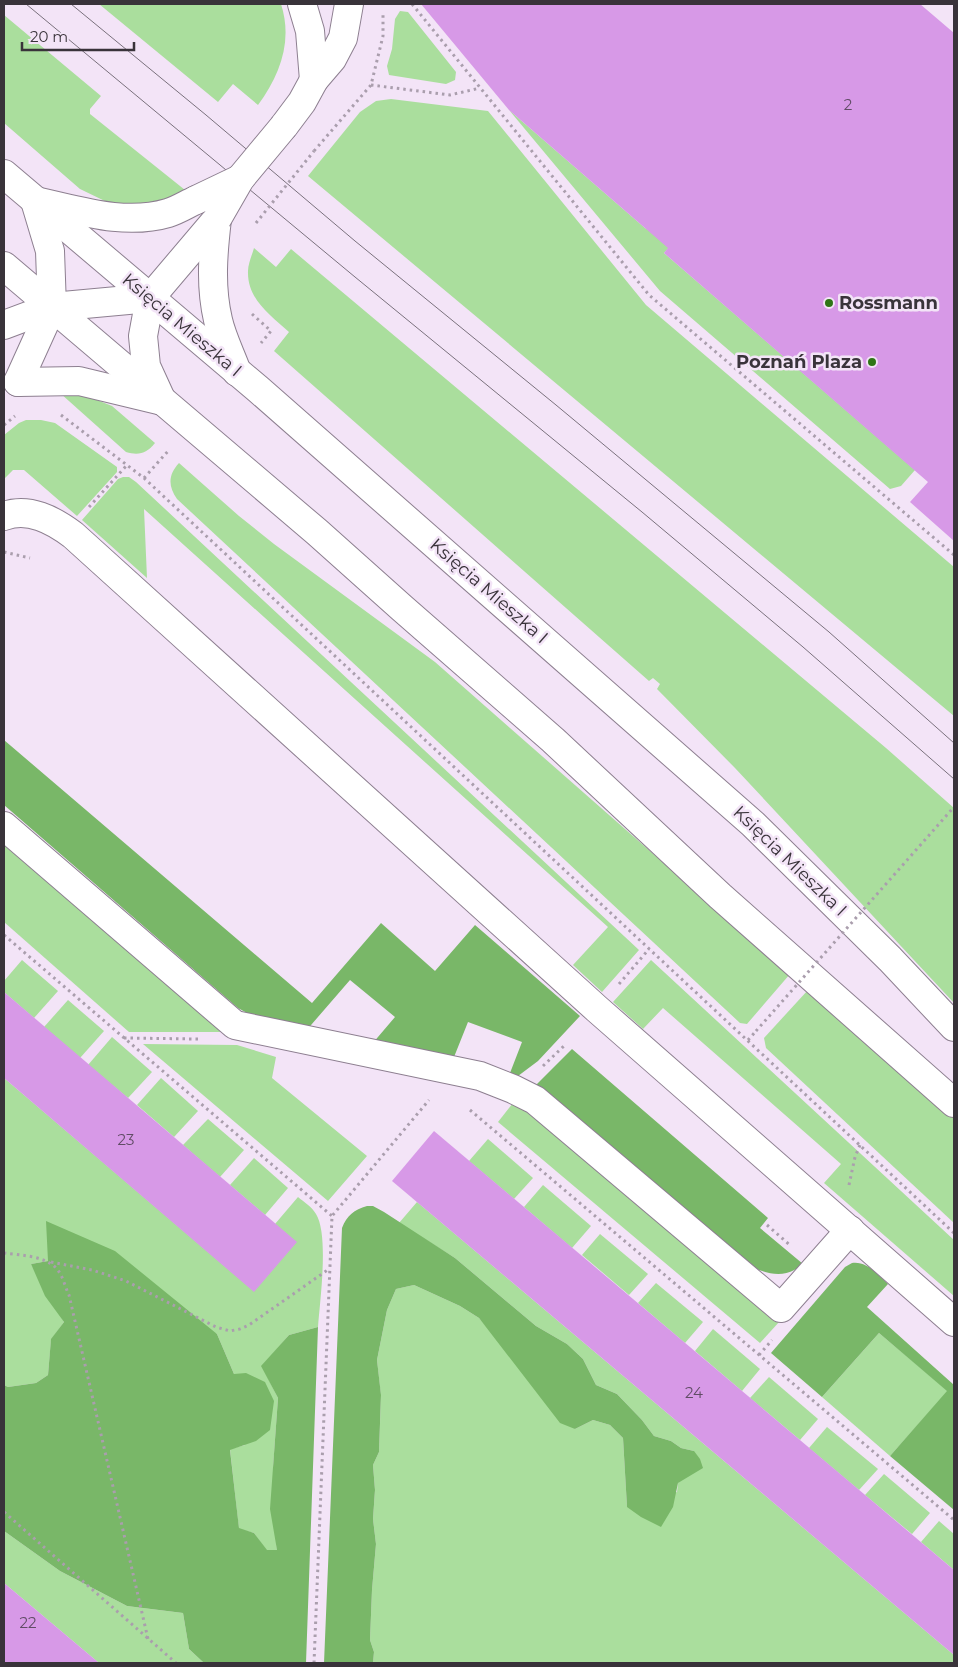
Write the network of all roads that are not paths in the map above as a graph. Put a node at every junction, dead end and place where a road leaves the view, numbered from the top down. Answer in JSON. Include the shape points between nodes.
{"nodes":[{"id":1,"x":302,"y":4,"type":"edge"},
{"id":2,"x":349,"y":4,"type":"edge"},
{"id":3,"x":314,"y":80,"type":"junction"},
{"id":4,"x":4,"y":174,"type":"edge"},
{"id":5,"x":240,"y":179,"type":"junction"},
{"id":6,"x":35,"y":201,"type":"junction"},
{"id":7,"x":217,"y":219,"type":"junction"},
{"id":8,"x":4,"y":266,"type":"edge"},
{"id":9,"x":150,"y":298,"type":"junction"},
{"id":10,"x":52,"y":307,"type":"junction"},
{"id":11,"x":4,"y":324,"type":"edge"},
{"id":12,"x":237,"y":372,"type":"junction"},
{"id":13,"x":11,"y":387,"type":"edge"},
{"id":14,"x":162,"y":401,"type":"junction"},
{"id":15,"x":4,"y":516,"type":"edge"},
{"id":16,"x":4,"y":826,"type":"edge"},
{"id":17,"x":954,"y":1027,"type":"edge"},
{"id":18,"x":954,"y":1103,"type":"edge"},
{"id":19,"x":850,"y":1230,"type":"junction"},
{"id":20,"x":954,"y":1322,"type":"edge"}],
"edges":[{"from":1,"to":3,"type":"street","via":[[310,31]]},
{"from":2,"to":3,"type":"street","via":[[343,38],[332,59]]},
{"from":3,"to":5,"type":"street","bridge":true,"via":[[302,102]]},
{"from":4,"to":6,"type":"street","name":"Księcia Mieszka I"},
{"from":5,"to":6,"type":"street","bridge":true,"via":[[170,213],[148,218],[124,219]]},
{"from":5,"to":7,"type":"street","bridge":true},
{"from":6,"to":9,"type":"street","name":"Księcia Mieszka I"},
{"from":6,"to":10,"type":"street","via":[[50,251]]},
{"from":7,"to":9,"type":"street"},
{"from":7,"to":12,"type":"street","via":[[212,259],[214,291],[218,321]]},
{"from":8,"to":10,"type":"street"},
{"from":9,"to":10,"type":"street"},
{"from":9,"to":12,"type":"street","name":"Księcia Mieszka I"},
{"from":9,"to":14,"type":"street","via":[[143,336],[146,366]]},
{"from":10,"to":11,"type":"street"},
{"from":10,"to":13,"type":"street"},
{"from":10,"to":14,"type":"street"},
{"from":12,"to":17,"type":"street","name":"Księcia Mieszka I","via":[[753,824]]},
{"from":13,"to":14,"type":"street","via":[[79,381]]},
{"from":14,"to":18,"type":"street","via":[[318,532],[553,740],[720,896]]},
{"from":15,"to":19,"type":"street","via":[[25,513],[42,517],[73,535],[597,1009]]},
{"from":16,"to":19,"type":"street","via":[[235,1025],[480,1076],[535,1100],[781,1308]]},
{"from":19,"to":20,"type":"street"}]}
